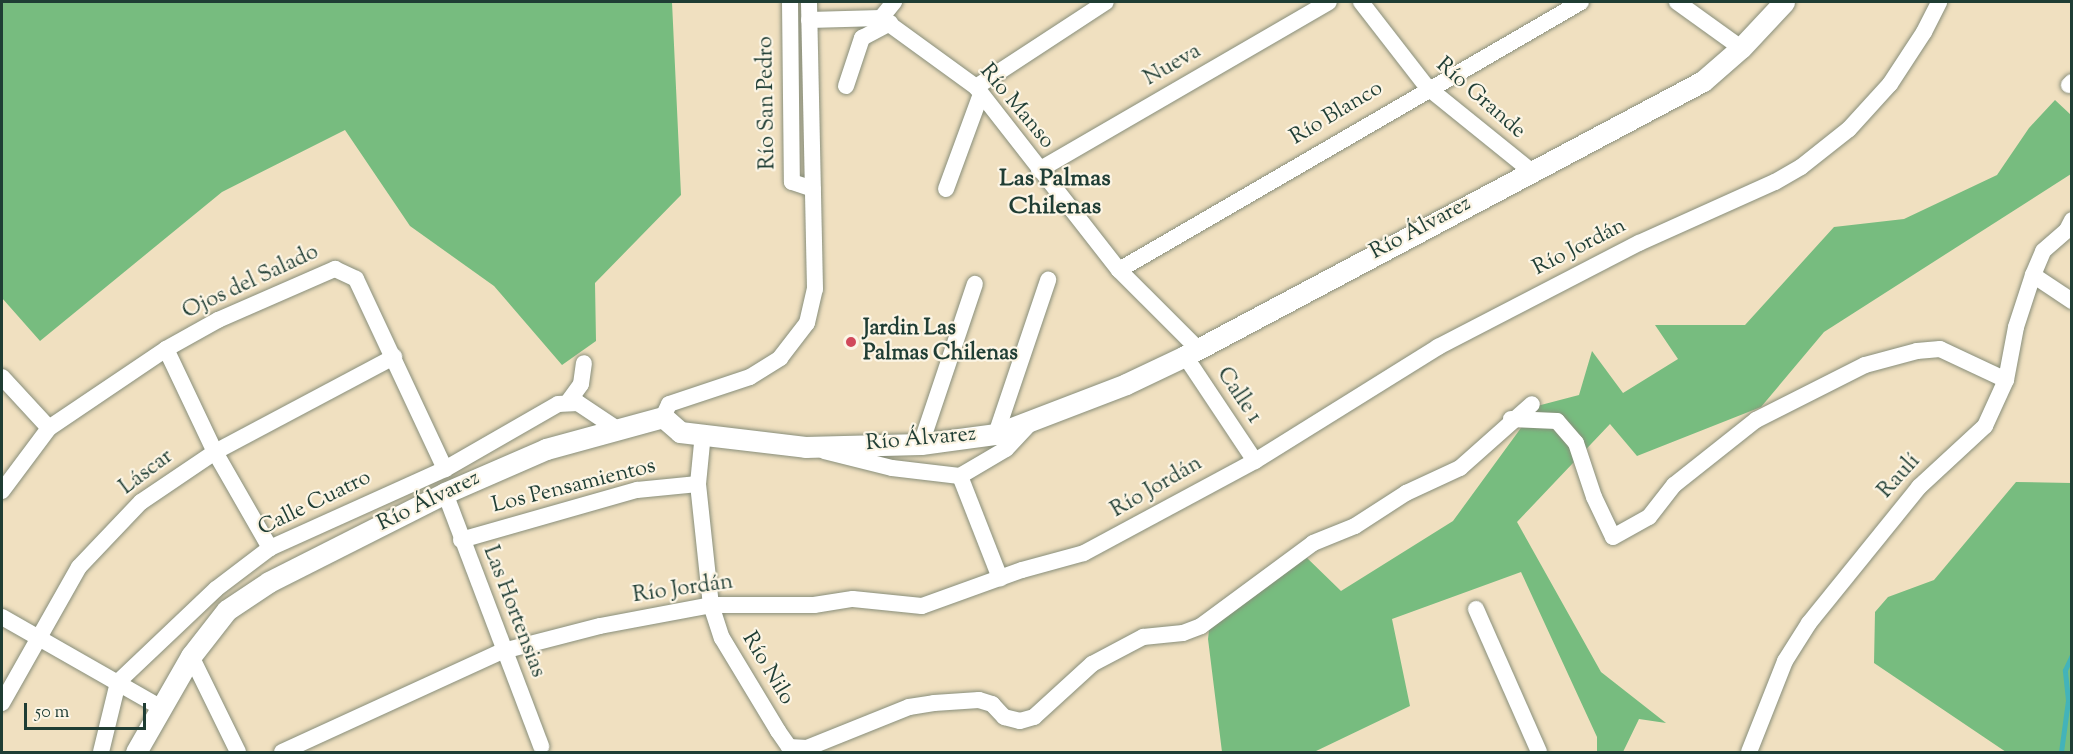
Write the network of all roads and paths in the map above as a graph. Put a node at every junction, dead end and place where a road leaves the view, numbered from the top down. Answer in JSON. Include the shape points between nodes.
{"nodes":[{"id":1,"x":790,"y":2,"type":"edge"},
{"id":2,"x":809,"y":2,"type":"edge"},
{"id":3,"x":894,"y":2,"type":"edge"},
{"id":4,"x":1106,"y":2,"type":"edge"},
{"id":5,"x":1329,"y":2,"type":"edge"},
{"id":6,"x":1361,"y":2,"type":"edge"},
{"id":7,"x":1581,"y":2,"type":"edge"},
{"id":8,"x":1677,"y":2,"type":"edge"},
{"id":9,"x":1784,"y":2,"type":"edge"},
{"id":10,"x":1937,"y":3,"type":"edge"},
{"id":11,"x":809,"y":20,"type":"junction"},
{"id":12,"x":886,"y":21,"type":"junction"},
{"id":13,"x":1741,"y":48,"type":"junction"},
{"id":14,"x":846,"y":86,"type":"dead end"},
{"id":15,"x":1427,"y":87,"type":"junction"},
{"id":16,"x":978,"y":91,"type":"junction"},
{"id":17,"x":1039,"y":170,"type":"junction"},
{"id":18,"x":1530,"y":170,"type":"junction"},
{"id":19,"x":813,"y":189,"type":"junction"},
{"id":20,"x":946,"y":189,"type":"dead end"},
{"id":21,"x":2069,"y":225,"type":"edge"},
{"id":22,"x":1119,"y":270,"type":"junction"},
{"id":23,"x":2033,"y":275,"type":"junction"},
{"id":24,"x":1048,"y":280,"type":"dead end"},
{"id":25,"x":975,"y":284,"type":"dead end"},
{"id":26,"x":2072,"y":301,"type":"edge"},
{"id":27,"x":166,"y":349,"type":"junction"},
{"id":28,"x":1191,"y":352,"type":"junction"},
{"id":29,"x":394,"y":357,"type":"junction"},
{"id":30,"x":584,"y":363,"type":"dead end"},
{"id":31,"x":2,"y":377,"type":"edge"},
{"id":32,"x":2006,"y":380,"type":"junction"},
{"id":33,"x":568,"y":402,"type":"junction"},
{"id":34,"x":1532,"y":404,"type":"dead end"},
{"id":35,"x":663,"y":417,"type":"junction"},
{"id":36,"x":1034,"y":419,"type":"junction"},
{"id":37,"x":1511,"y":419,"type":"junction"},
{"id":38,"x":50,"y":428,"type":"junction"},
{"id":39,"x":620,"y":431,"type":"junction"},
{"id":40,"x":703,"y":434,"type":"junction"},
{"id":41,"x":996,"y":434,"type":"junction"},
{"id":42,"x":921,"y":444,"type":"junction"},
{"id":43,"x":805,"y":447,"type":"junction"},
{"id":44,"x":215,"y":452,"type":"junction"},
{"id":45,"x":1255,"y":461,"type":"junction"},
{"id":46,"x":445,"y":469,"type":"junction"},
{"id":47,"x":960,"y":477,"type":"junction"},
{"id":48,"x":698,"y":484,"type":"junction"},
{"id":49,"x":2,"y":491,"type":"edge"},
{"id":50,"x":446,"y":493,"type":"junction"},
{"id":51,"x":461,"y":540,"type":"junction"},
{"id":52,"x":270,"y":548,"type":"junction"},
{"id":53,"x":1000,"y":578,"type":"junction"},
{"id":54,"x":711,"y":605,"type":"junction"},
{"id":55,"x":1476,"y":609,"type":"dead end"},
{"id":56,"x":2,"y":617,"type":"edge"},
{"id":57,"x":37,"y":637,"type":"junction"},
{"id":58,"x":503,"y":651,"type":"junction"},
{"id":59,"x":191,"y":656,"type":"junction"},
{"id":60,"x":118,"y":682,"type":"junction"},
{"id":61,"x":2,"y":704,"type":"edge"},
{"id":62,"x":160,"y":707,"type":"junction"},
{"id":63,"x":541,"y":746,"type":"dead end"},
{"id":64,"x":101,"y":753,"type":"edge"},
{"id":65,"x":136,"y":753,"type":"edge"},
{"id":66,"x":238,"y":753,"type":"edge"},
{"id":67,"x":282,"y":753,"type":"edge"},
{"id":68,"x":1539,"y":753,"type":"edge"},
{"id":69,"x":1749,"y":753,"type":"edge"}],
"edges":[{"from":1,"to":19,"type":"street","name":"Río San Pedro","via":[[792,182]]},
{"from":2,"to":11,"type":"street","name":"Río San Pedro"},
{"from":3,"to":12,"type":"street"},
{"from":4,"to":16,"type":"street"},
{"from":5,"to":17,"type":"street","name":"Nueva"},
{"from":6,"to":15,"type":"street","name":"Río Grande"},
{"from":7,"to":15,"type":"street","name":"Río Blanco"},
{"from":8,"to":13,"type":"street"},
{"from":9,"to":13,"type":"street","name":"Río Álvarez"},
{"from":10,"to":45,"type":"street","name":"Río Jordán","via":[[1890,84],[1849,129],[1801,167],[1639,243],[1438,347]]},
{"from":11,"to":12,"type":"street"},
{"from":11,"to":19,"type":"street","name":"Río San Pedro"},
{"from":12,"to":14,"type":"street","via":[[862,38]]},
{"from":12,"to":16,"type":"street","name":"Río Manso"},
{"from":13,"to":18,"type":"street","name":"Río Álvarez","via":[[1703,81]]},
{"from":15,"to":18,"type":"street","name":"Río Grande"},
{"from":15,"to":22,"type":"street","name":"Río Blanco"},
{"from":16,"to":17,"type":"street","name":"Río Manso"},
{"from":16,"to":20,"type":"street"},
{"from":17,"to":22,"type":"street","name":"Río Manso"},
{"from":18,"to":28,"type":"street","name":"Río Álvarez"},
{"from":19,"to":35,"type":"street","name":"Río San Pedro","via":[[814,289],[807,324],[796,341],[780,358],[750,377],[669,404]]},
{"from":21,"to":23,"type":"street","name":"Raulí","via":[[2043,251]]},
{"from":22,"to":28,"type":"street","name":"Río Manso"},
{"from":23,"to":26,"type":"street"},
{"from":23,"to":32,"type":"street","name":"Raulí","via":[[2016,327]]},
{"from":24,"to":41,"type":"street"},
{"from":25,"to":42,"type":"street"},
{"from":27,"to":29,"type":"street","name":"Ojos del Salado","via":[[218,320],[335,268],[356,279]]},
{"from":27,"to":38,"type":"street","name":"Ojos del Salado"},
{"from":27,"to":44,"type":"street"},
{"from":28,"to":36,"type":"street","name":"Río Álvarez","via":[[1126,384]]},
{"from":28,"to":45,"type":"street","name":"Calle 1"},
{"from":29,"to":44,"type":"street","name":"Láscar"},
{"from":29,"to":46,"type":"street","name":"Ojos del Salado"},
{"from":30,"to":33,"type":"street","via":[[581,384]]},
{"from":31,"to":38,"type":"street"},
{"from":32,"to":37,"type":"street","via":[[1940,350],[1917,351],[1865,365],[1756,420],[1674,485],[1649,517],[1613,537],[1594,497],[1576,443],[1557,422]]},
{"from":32,"to":69,"type":"street","name":"Raulí","via":[[1985,426],[1919,487],[1809,623],[1785,661]]},
{"from":33,"to":39,"type":"street","via":[[591,409]]},
{"from":33,"to":46,"type":"street","name":"Calle Cuatro"},
{"from":34,"to":37,"type":"street"},
{"from":35,"to":39,"type":"street","name":"Río Álvarez"},
{"from":35,"to":40,"type":"street","name":"Río Álvarez","via":[[680,432]]},
{"from":36,"to":41,"type":"street","name":"Río Álvarez"},
{"from":36,"to":47,"type":"street","name":"Río Álvarez","via":[[1006,449]]},
{"from":37,"to":54,"type":"street","name":"Río Nilo","via":[[1460,468],[1406,493],[1355,526],[1313,543],[1201,626],[1183,633],[1143,637],[1092,664],[1034,717],[1020,721],[1004,717],[985,702],[958,700],[909,707],[807,748],[789,747],[722,638]]},
{"from":38,"to":49,"type":"street","name":"Ojos del Salado"},
{"from":39,"to":50,"type":"street","name":"Río Álvarez","via":[[546,449]]},
{"from":40,"to":43,"type":"street","name":"Río Álvarez"},
{"from":40,"to":48,"type":"street","name":"Río Nilo"},
{"from":41,"to":42,"type":"street","name":"Río Álvarez"},
{"from":42,"to":43,"type":"street","name":"Río Álvarez"},
{"from":43,"to":47,"type":"street","name":"Río Álvarez","via":[[892,468]]},
{"from":44,"to":52,"type":"street"},
{"from":44,"to":57,"type":"street","name":"Láscar","via":[[141,502],[79,567]]},
{"from":45,"to":53,"type":"street","name":"Río Jordán","via":[[1084,553]]},
{"from":46,"to":52,"type":"street","name":"Calle Cuatro"},
{"from":47,"to":53,"type":"street"},
{"from":48,"to":51,"type":"street","name":"Los Pensamientos","via":[[637,490]]},
{"from":48,"to":54,"type":"street","name":"Río Nilo"},
{"from":50,"to":51,"type":"street","name":"Las Hortensias"},
{"from":50,"to":59,"type":"street","name":"Río Álvarez","via":[[269,582],[227,610]]},
{"from":51,"to":58,"type":"street","name":"Las Hortensias"},
{"from":52,"to":60,"type":"street","name":"Calle Cuatro","via":[[216,589]]},
{"from":53,"to":54,"type":"street","name":"Río Jordán","via":[[922,606],[853,599],[814,605]]},
{"from":54,"to":58,"type":"street","name":"Río Jordán","via":[[600,626]]},
{"from":55,"to":68,"type":"street"},
{"from":56,"to":57,"type":"street"},
{"from":57,"to":60,"type":"street"},
{"from":57,"to":61,"type":"street","name":"Láscar"},
{"from":58,"to":63,"type":"street","name":"Las Hortensias"},
{"from":58,"to":67,"type":"street","name":"Río Jordán"},
{"from":59,"to":62,"type":"street","name":"Río Álvarez"},
{"from":59,"to":66,"type":"street"},
{"from":60,"to":62,"type":"street"},
{"from":60,"to":64,"type":"street"},
{"from":62,"to":65,"type":"street","name":"Río Álvarez"}]}
